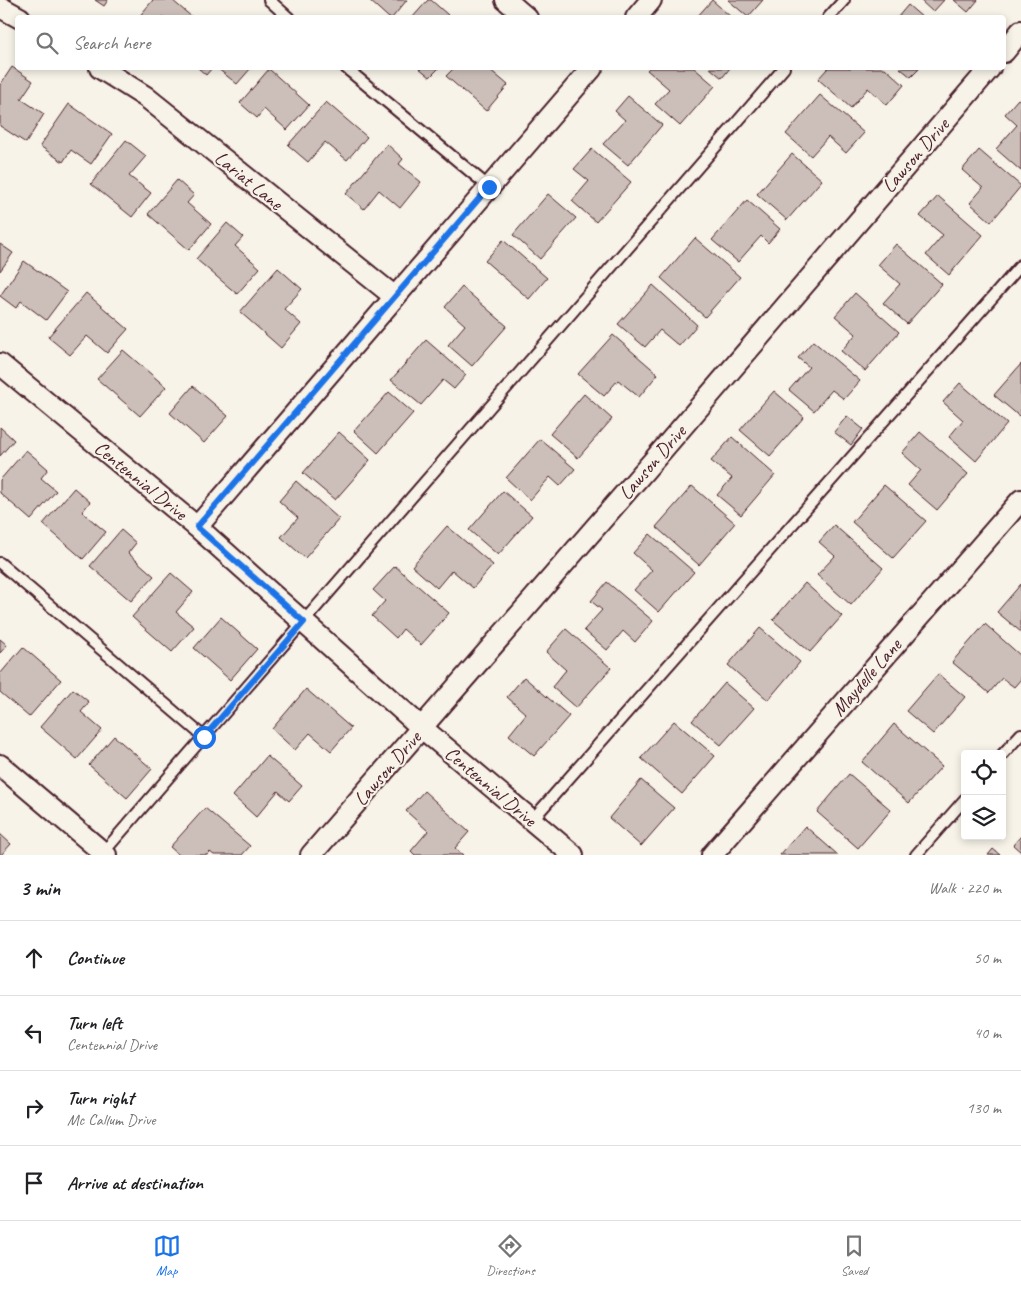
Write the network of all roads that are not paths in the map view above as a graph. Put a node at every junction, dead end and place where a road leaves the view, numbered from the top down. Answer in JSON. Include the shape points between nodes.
{"nodes":[{"id":1,"x":269,"y":0,"type":"edge"},
{"id":2,"x":506,"y":0,"type":"edge"},
{"id":3,"x":651,"y":0,"type":"edge"},
{"id":4,"x":844,"y":0,"type":"edge"},
{"id":5,"x":0,"y":8,"type":"edge"},
{"id":6,"x":286,"y":15,"type":"edge"},
{"id":7,"x":524,"y":15,"type":"edge"},
{"id":8,"x":638,"y":15,"type":"edge"},
{"id":9,"x":831,"y":15,"type":"edge"},
{"id":10,"x":15,"y":16,"type":"edge"},
{"id":11,"x":1021,"y":32,"type":"edge"},
{"id":12,"x":1006,"y":50,"type":"edge"},
{"id":13,"x":103,"y":70,"type":"edge"},
{"id":14,"x":348,"y":70,"type":"edge"},
{"id":15,"x":588,"y":70,"type":"edge"},
{"id":16,"x":782,"y":70,"type":"edge"},
{"id":17,"x":988,"y":70,"type":"edge"},
{"id":18,"x":489,"y":187,"type":"junction"},
{"id":19,"x":1021,"y":266,"type":"edge"},
{"id":20,"x":395,"y":297,"type":"junction"},
{"id":21,"x":0,"y":364,"type":"edge"},
{"id":22,"x":1021,"y":500,"type":"edge"},
{"id":23,"x":197,"y":527,"type":"junction"},
{"id":24,"x":0,"y":563,"type":"edge"},
{"id":25,"x":304,"y":622,"type":"junction"},
{"id":26,"x":422,"y":728,"type":"junction"},
{"id":27,"x":1021,"y":734,"type":"edge"},
{"id":28,"x":204,"y":737,"type":"junction"},
{"id":29,"x":1006,"y":751,"type":"edge"},
{"id":30,"x":0,"y":765,"type":"edge"},
{"id":31,"x":961,"y":803,"type":"edge"},
{"id":32,"x":532,"y":820,"type":"junction"},
{"id":33,"x":103,"y":854,"type":"edge"},
{"id":34,"x":311,"y":855,"type":"edge"},
{"id":35,"x":573,"y":855,"type":"edge"},
{"id":36,"x":712,"y":855,"type":"edge"},
{"id":37,"x":916,"y":855,"type":"edge"}],
"edges":[{"from":1,"to":6,"type":"lane"},
{"from":2,"to":7,"type":"street"},
{"from":3,"to":8,"type":"street"},
{"from":4,"to":9,"type":"lane"},
{"from":5,"to":10,"type":"street"},
{"from":11,"to":12,"type":"street"},
{"from":13,"to":20,"type":"street","name":"Lariat Lane","via":[[146,97]]},
{"from":14,"to":18,"type":"lane"},
{"from":15,"to":18,"type":"street"},
{"from":16,"to":25,"type":"lane"},
{"from":17,"to":26,"type":"street","name":"Lawson Drive"},
{"from":18,"to":20,"type":"street"},
{"from":19,"to":32,"type":"lane"},
{"from":20,"to":23,"type":"street"},
{"from":21,"to":23,"type":"street","name":"Centennial Drive"},
{"from":22,"to":36,"type":"street","name":"Maydelle Lane"},
{"from":23,"to":25,"type":"street","name":"Centennial Drive"},
{"from":24,"to":28,"type":"lane"},
{"from":25,"to":26,"type":"street","name":"Centennial Drive"},
{"from":25,"to":28,"type":"lane"},
{"from":26,"to":32,"type":"street","name":"Centennial Drive"},
{"from":26,"to":34,"type":"street","name":"Lawson Drive"},
{"from":27,"to":29,"type":"lane"},
{"from":28,"to":33,"type":"lane"},
{"from":30,"to":33,"type":"street"},
{"from":31,"to":37,"type":"lane"},
{"from":32,"to":35,"type":"street","name":"Centennial Drive"}]}
